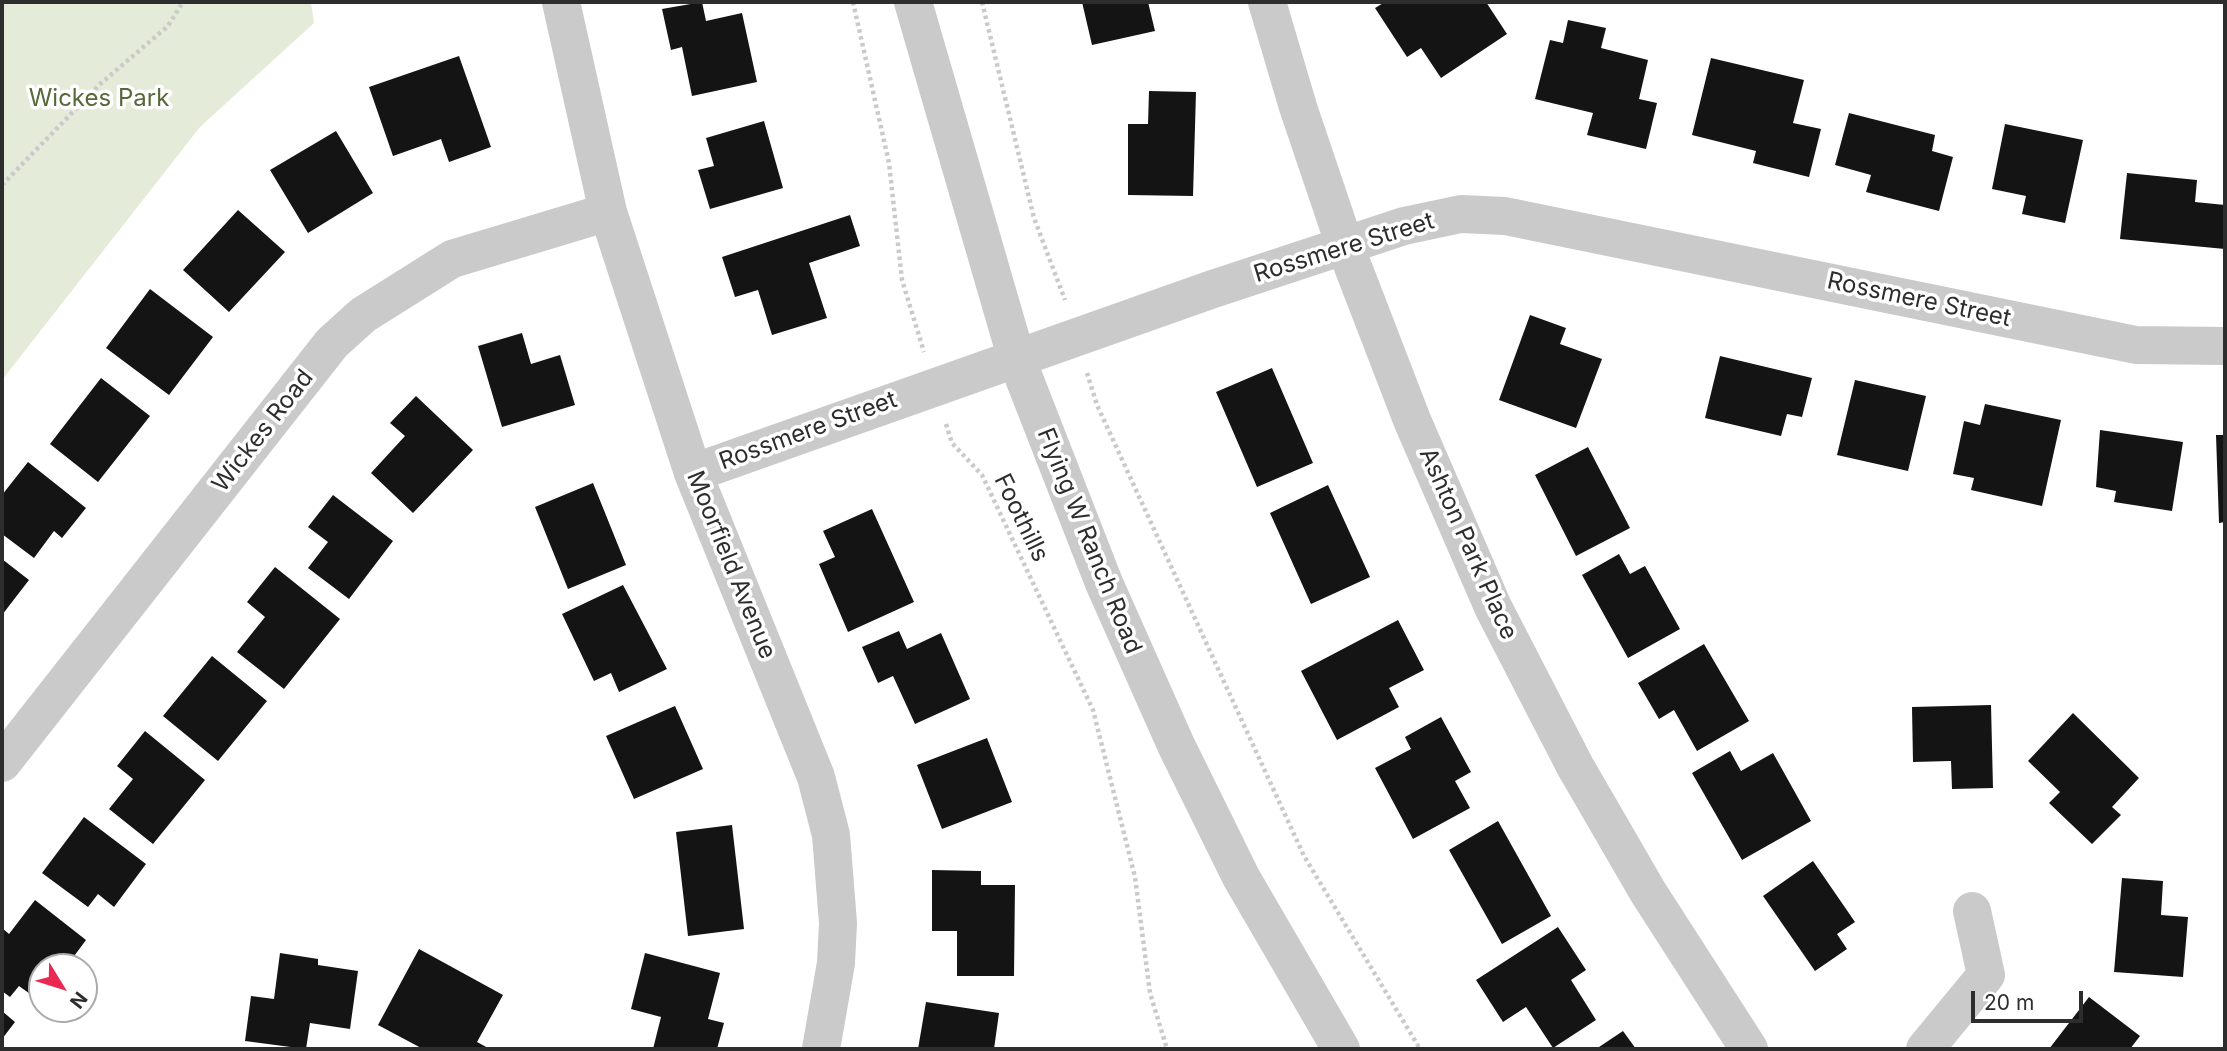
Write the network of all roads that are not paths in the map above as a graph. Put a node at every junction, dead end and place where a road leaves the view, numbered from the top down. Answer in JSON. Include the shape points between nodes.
{"nodes":[{"id":1,"x":561,"y":2,"type":"edge"},
{"id":2,"x":913,"y":2,"type":"edge"},
{"id":3,"x":1267,"y":2,"type":"edge"},
{"id":4,"x":608,"y":212,"type":"junction"},
{"id":5,"x":1345,"y":246,"type":"junction"},
{"id":6,"x":2225,"y":346,"type":"edge"},
{"id":7,"x":1017,"y":360,"type":"junction"},
{"id":8,"x":693,"y":473,"type":"junction"},
{"id":9,"x":2,"y":764,"type":"edge"},
{"id":10,"x":1972,"y":911,"type":"dead end"},
{"id":11,"x":821,"y":1049,"type":"edge"},
{"id":12,"x":1341,"y":1049,"type":"edge"},
{"id":13,"x":1749,"y":1049,"type":"edge"},
{"id":14,"x":1925,"y":1049,"type":"edge"}],
"edges":[{"from":1,"to":4,"type":"street","name":"Moorfield Avenue"},
{"from":2,"to":7,"type":"street","name":"Flying W Ranch Road"},
{"from":3,"to":5,"type":"street","name":"Ashton Park Place"},
{"from":4,"to":8,"type":"street","name":"Moorfield Avenue"},
{"from":4,"to":9,"type":"street","name":"Wickes Road","via":[[452,259],[352,325],[332,344]]},
{"from":5,"to":6,"type":"street","name":"Rossmere Street","via":[[1404,226],[1461,214],[1505,216],[2136,345]]},
{"from":5,"to":7,"type":"street","name":"Rossmere Street"},
{"from":5,"to":13,"type":"street","name":"Ashton Park Place","via":[[1412,420],[1493,607],[1641,881]]},
{"from":7,"to":8,"type":"street","name":"Rossmere Street","via":[[934,385]]},
{"from":7,"to":12,"type":"street","name":"Flying W Ranch Road","via":[[1104,583],[1176,745],[1241,877]]},
{"from":8,"to":11,"type":"street","name":"Moorfield Avenue","via":[[816,777],[831,835],[836,950]]},
{"from":10,"to":14,"type":"street","via":[[1986,975]]}]}
